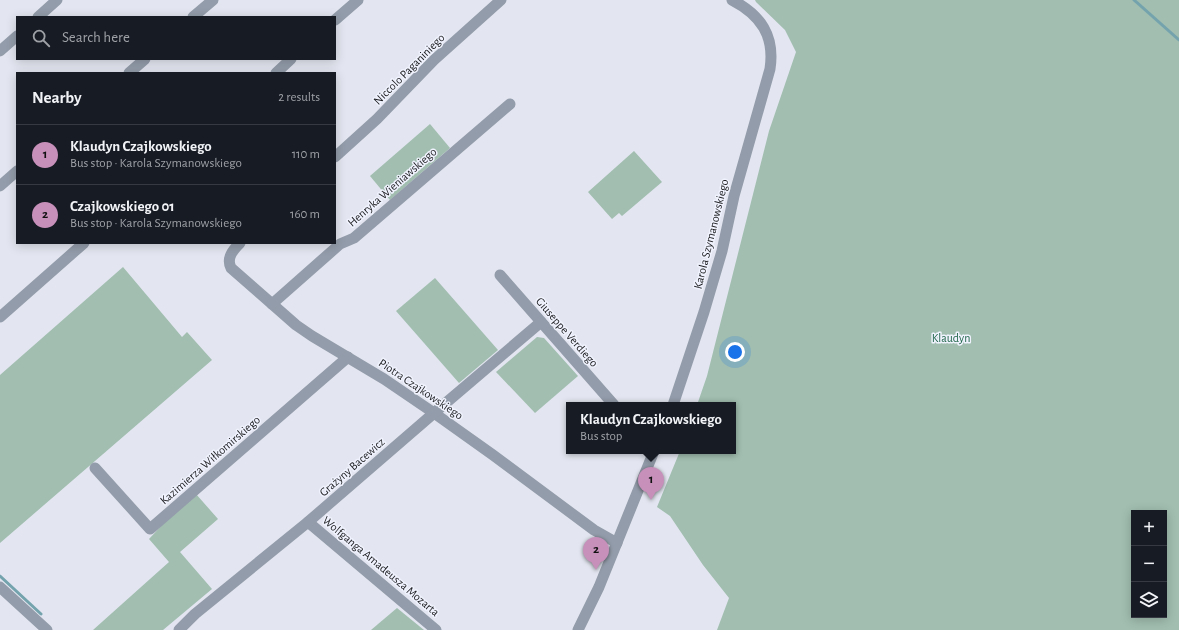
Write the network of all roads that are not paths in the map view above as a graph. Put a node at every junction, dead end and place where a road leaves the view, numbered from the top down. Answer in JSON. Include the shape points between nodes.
{"nodes":[{"id":1,"x":57,"y":0,"type":"edge"},
{"id":2,"x":213,"y":0,"type":"edge"},
{"id":3,"x":358,"y":0,"type":"edge"},
{"id":4,"x":501,"y":0,"type":"edge"},
{"id":5,"x":732,"y":0,"type":"edge"},
{"id":6,"x":39,"y":16,"type":"edge"},
{"id":7,"x":194,"y":16,"type":"edge"},
{"id":8,"x":336,"y":19,"type":"edge"},
{"id":9,"x":16,"y":37,"type":"edge"},
{"id":10,"x":0,"y":51,"type":"edge"},
{"id":11,"x":144,"y":60,"type":"edge"},
{"id":12,"x":290,"y":60,"type":"edge"},
{"id":13,"x":130,"y":72,"type":"edge"},
{"id":14,"x":277,"y":72,"type":"edge"},
{"id":15,"x":510,"y":104,"type":"dead end"},
{"id":16,"x":336,"y":156,"type":"edge"},
{"id":17,"x":16,"y":172,"type":"edge"},
{"id":18,"x":0,"y":186,"type":"edge"},
{"id":19,"x":83,"y":244,"type":"edge"},
{"id":20,"x":238,"y":245,"type":"edge"},
{"id":21,"x":500,"y":275,"type":"dead end"},
{"id":22,"x":272,"y":304,"type":"junction"},
{"id":23,"x":0,"y":317,"type":"edge"},
{"id":24,"x":541,"y":322,"type":"junction"},
{"id":25,"x":348,"y":357,"type":"junction"},
{"id":26,"x":611,"y":402,"type":"edge"},
{"id":27,"x":674,"y":402,"type":"edge"},
{"id":28,"x":434,"y":413,"type":"junction"},
{"id":29,"x":653,"y":454,"type":"edge"},
{"id":30,"x":95,"y":468,"type":"dead end"},
{"id":31,"x":308,"y":522,"type":"junction"},
{"id":32,"x":616,"y":544,"type":"junction"},
{"id":33,"x":0,"y":587,"type":"edge"},
{"id":34,"x":47,"y":630,"type":"edge"},
{"id":35,"x":179,"y":630,"type":"edge"},
{"id":36,"x":436,"y":630,"type":"edge"},
{"id":37,"x":578,"y":630,"type":"edge"}],
"edges":[{"from":1,"to":6,"type":"street"},
{"from":2,"to":7,"type":"street"},
{"from":3,"to":8,"type":"street"},
{"from":4,"to":16,"type":"street","name":"Niccolo Paganiniego","via":[[434,60],[377,119]]},
{"from":5,"to":27,"type":"street","name":"Karola Szymanowskiego","via":[[755,15],[764,28],[772,55],[770,69],[729,215],[722,251]]},
{"from":9,"to":10,"type":"street"},
{"from":11,"to":13,"type":"street"},
{"from":12,"to":14,"type":"street"},
{"from":15,"to":22,"type":"street","name":"Henryka Wieniawskiego","via":[[354,238],[340,244]]},
{"from":17,"to":18,"type":"street"},
{"from":19,"to":23,"type":"street"},
{"from":20,"to":22,"type":"street","name":"Piotra Czajkowskiego","via":[[230,257],[231,268]]},
{"from":21,"to":24,"type":"street","name":"Giuseppe Verdiego"},
{"from":22,"to":25,"type":"street","name":"Piotra Czajkowskiego","via":[[296,325]]},
{"from":24,"to":26,"type":"street","name":"Giuseppe Verdiego"},
{"from":24,"to":28,"type":"street","name":"Grażyny Bacewicz"},
{"from":25,"to":28,"type":"street","name":"Piotra Czajkowskiego"},
{"from":25,"to":30,"type":"street","name":"Kazimierza Wiłkomirskiego","via":[[150,528]]},
{"from":28,"to":31,"type":"street","name":"Grażyny Bacewicz"},
{"from":28,"to":32,"type":"street","name":"Piotra Czajkowskiego"},
{"from":29,"to":32,"type":"street"},
{"from":31,"to":35,"type":"street","name":"Grażyny Bacewicz"},
{"from":31,"to":36,"type":"street","name":"Wolfganga Amadeusza Mozarta"},
{"from":32,"to":37,"type":"street"},
{"from":33,"to":34,"type":"street"}]}
